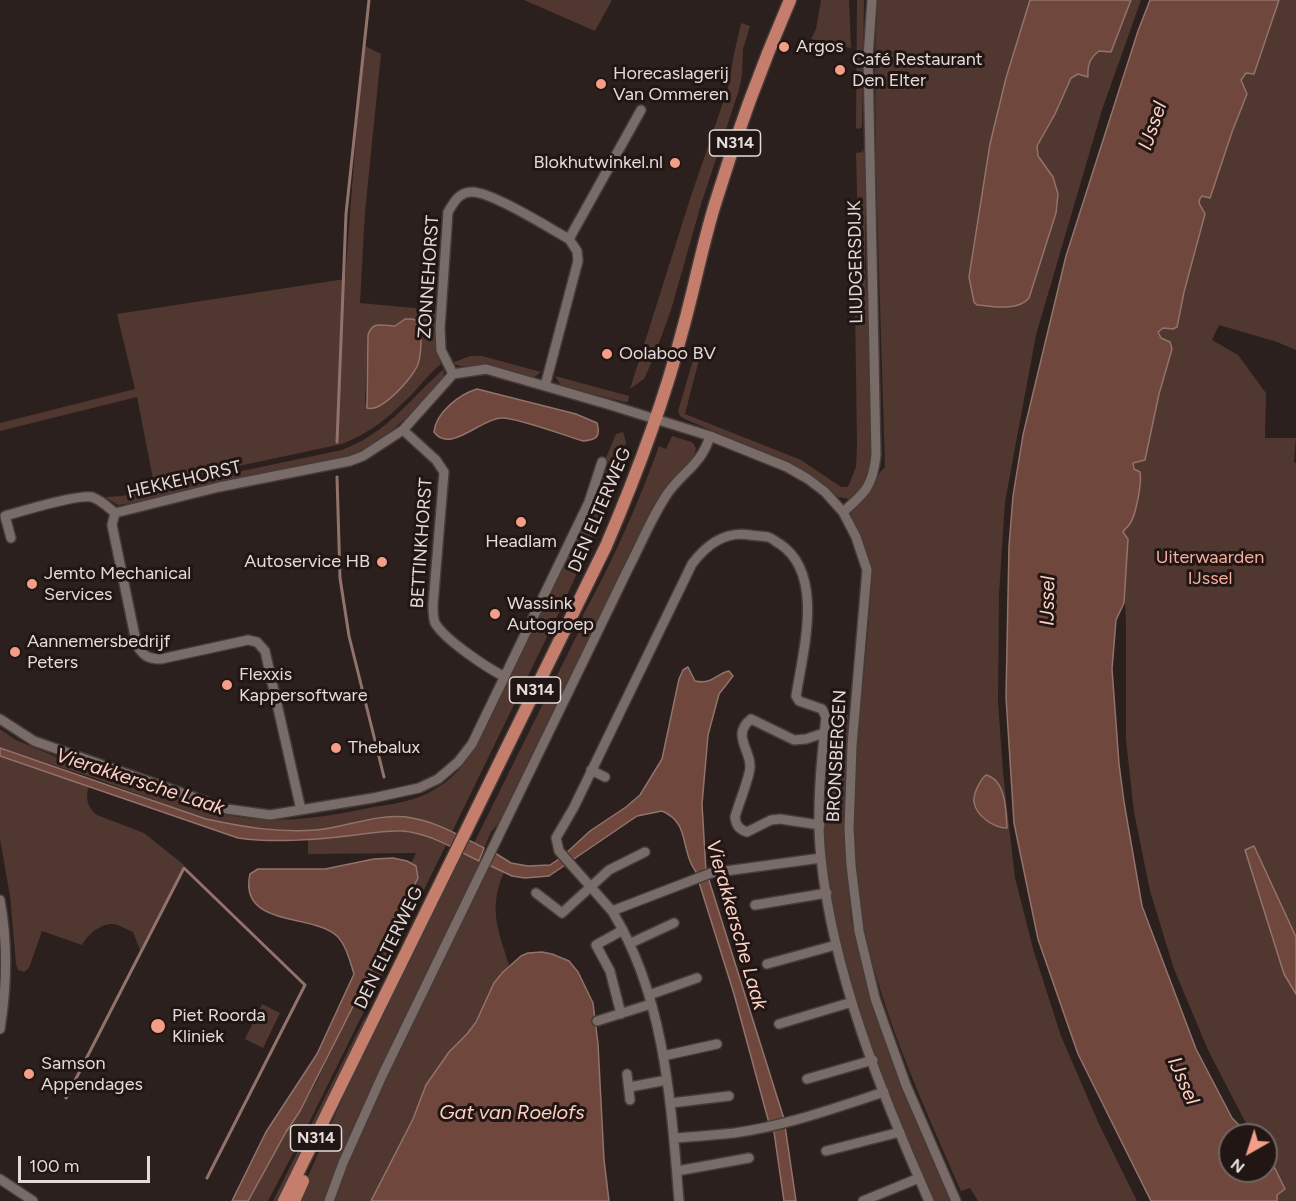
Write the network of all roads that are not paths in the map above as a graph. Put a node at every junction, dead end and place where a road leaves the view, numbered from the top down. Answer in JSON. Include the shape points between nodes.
{"nodes":[{"id":1,"x":790,"y":0,"type":"edge"},
{"id":2,"x":872,"y":0,"type":"edge"},
{"id":3,"x":641,"y":110,"type":"dead end"},
{"id":4,"x":569,"y":239,"type":"junction"},
{"id":5,"x":453,"y":374,"type":"junction"},
{"id":6,"x":545,"y":386,"type":"junction"},
{"id":7,"x":657,"y":419,"type":"junction"},
{"id":8,"x":403,"y":430,"type":"junction"},
{"id":9,"x":710,"y":436,"type":"junction"},
{"id":10,"x":602,"y":462,"type":"dead end"},
{"id":11,"x":843,"y":512,"type":"junction"},
{"id":12,"x":115,"y":513,"type":"junction"},
{"id":13,"x":11,"y":538,"type":"dead end"},
{"id":14,"x":503,"y":676,"type":"junction"},
{"id":15,"x":0,"y":719,"type":"edge"},
{"id":16,"x":824,"y":733,"type":"junction"},
{"id":17,"x":591,"y":770,"type":"junction"},
{"id":18,"x":605,"y":777,"type":"dead end"},
{"id":19,"x":301,"y":810,"type":"junction"},
{"id":20,"x":820,"y":825,"type":"junction"},
{"id":21,"x":645,"y":852,"type":"dead end"},
{"id":22,"x":821,"y":858,"type":"junction"},
{"id":23,"x":591,"y":885,"type":"junction"},
{"id":24,"x":536,"y":893,"type":"dead end"},
{"id":25,"x":827,"y":893,"type":"junction"},
{"id":26,"x":0,"y":900,"type":"edge"},
{"id":27,"x":755,"y":905,"type":"dead end"},
{"id":28,"x":612,"y":911,"type":"junction"},
{"id":29,"x":674,"y":924,"type":"dead end"},
{"id":30,"x":623,"y":930,"type":"junction"},
{"id":31,"x":631,"y":943,"type":"junction"},
{"id":32,"x":836,"y":945,"type":"junction"},
{"id":33,"x":767,"y":964,"type":"dead end"},
{"id":34,"x":697,"y":978,"type":"dead end"},
{"id":35,"x":650,"y":1000,"type":"junction"},
{"id":36,"x":852,"y":1002,"type":"junction"},
{"id":37,"x":621,"y":1014,"type":"junction"},
{"id":38,"x":597,"y":1021,"type":"dead end"},
{"id":39,"x":779,"y":1024,"type":"dead end"},
{"id":40,"x":0,"y":1029,"type":"edge"},
{"id":41,"x":717,"y":1044,"type":"dead end"},
{"id":42,"x":663,"y":1056,"type":"junction"},
{"id":43,"x":873,"y":1060,"type":"junction"},
{"id":44,"x":627,"y":1074,"type":"dead end"},
{"id":45,"x":347,"y":1075,"type":"junction"},
{"id":46,"x":807,"y":1079,"type":"dead end"},
{"id":47,"x":667,"y":1080,"type":"junction"},
{"id":48,"x":630,"y":1088,"type":"junction"},
{"id":49,"x":884,"y":1092,"type":"junction"},
{"id":50,"x":729,"y":1096,"type":"dead end"},
{"id":51,"x":630,"y":1100,"type":"dead end"},
{"id":52,"x":671,"y":1103,"type":"junction"},
{"id":53,"x":900,"y":1132,"type":"junction"},
{"id":54,"x":674,"y":1138,"type":"junction"},
{"id":55,"x":826,"y":1151,"type":"dead end"},
{"id":56,"x":749,"y":1158,"type":"dead end"},
{"id":57,"x":677,"y":1171,"type":"junction"},
{"id":58,"x":919,"y":1178,"type":"junction"},
{"id":59,"x":0,"y":1179,"type":"edge"},
{"id":60,"x":33,"y":1201,"type":"edge"},
{"id":61,"x":284,"y":1201,"type":"edge"},
{"id":62,"x":294,"y":1201,"type":"edge"},
{"id":63,"x":329,"y":1201,"type":"edge"},
{"id":64,"x":679,"y":1201,"type":"edge"},
{"id":65,"x":863,"y":1201,"type":"edge"},
{"id":66,"x":929,"y":1201,"type":"edge"},
{"id":67,"x":956,"y":1201,"type":"edge"}],
"edges":[{"from":1,"to":7,"type":"main road","name":"DEN ELTERWEG","number":"N314","via":[[763,63],[714,206]]},
{"from":2,"to":11,"type":"street","name":"LIUDGERSDIJK","via":[[868,58],[876,455],[867,489]]},
{"from":3,"to":4,"type":"street"},
{"from":4,"to":5,"type":"street","name":"ZONNEHORST","via":[[491,196],[471,192],[456,197],[448,212],[440,328],[441,350]]},
{"from":4,"to":6,"type":"street","via":[[578,261]]},
{"from":5,"to":6,"type":"street","via":[[486,369]]},
{"from":5,"to":8,"type":"street","name":"HEKKEHORST"},
{"from":6,"to":7,"type":"street"},
{"from":7,"to":9,"type":"street","name":"BRONSBERGEN"},
{"from":7,"to":45,"type":"main road","name":"DEN ELTERWEG","number":"N314","via":[[606,546]]},
{"from":8,"to":12,"type":"street","name":"HEKKEHORST","via":[[350,461]]},
{"from":8,"to":14,"type":"street","name":"BETTINKHORST","via":[[444,472],[434,622],[445,635]]},
{"from":9,"to":11,"type":"street","name":"BRONSBERGEN","via":[[797,471]]},
{"from":9,"to":63,"type":"street","via":[[706,450],[665,496],[628,569],[382,1076]]},
{"from":10,"to":14,"type":"street","via":[[589,502]]},
{"from":11,"to":67,"type":"street","name":"BRONSBERGEN","via":[[867,570],[849,828],[860,932],[887,1032]]},
{"from":12,"to":13,"type":"street","via":[[102,502],[85,496],[39,507],[4,516]]},
{"from":12,"to":19,"type":"street","name":"HEKKEHORST","via":[[112,525],[137,646],[143,655],[161,659],[248,640],[257,642],[265,651]]},
{"from":14,"to":19,"type":"street","via":[[472,744],[438,780],[419,788]]},
{"from":15,"to":19,"type":"street","via":[[34,741],[227,809],[270,815]]},
{"from":16,"to":17,"type":"street","name":"BRONSBERGEN","via":[[825,712],[796,696],[805,647],[807,594],[802,570],[788,550],[770,537],[740,533],[711,543],[692,564]]},
{"from":16,"to":20,"type":"street","name":"BRONSBERGEN"},
{"from":16,"to":20,"type":"street","name":"BRONSBERGEN","via":[[794,740],[751,719],[742,733],[751,766],[735,817],[736,824],[747,832],[780,819]]},
{"from":17,"to":18,"type":"street"},
{"from":17,"to":23,"type":"street","name":"BRONSBERGEN","via":[[556,838],[559,851]]},
{"from":20,"to":22,"type":"street","name":"BRONSBERGEN"},
{"from":21,"to":23,"type":"street","via":[[617,865]]},
{"from":22,"to":25,"type":"street","name":"BRONSBERGEN"},
{"from":22,"to":28,"type":"street","via":[[711,873]]},
{"from":23,"to":24,"type":"street","via":[[562,913]]},
{"from":23,"to":28,"type":"street","name":"BRONSBERGEN"},
{"from":25,"to":27,"type":"street"},
{"from":25,"to":32,"type":"street","name":"BRONSBERGEN"},
{"from":26,"to":40,"type":"street","via":[[6,950]]},
{"from":28,"to":30,"type":"street","name":"BRONSBERGEN"},
{"from":29,"to":31,"type":"street"},
{"from":30,"to":31,"type":"street","name":"BRONSBERGEN"},
{"from":30,"to":37,"type":"street","via":[[596,945],[610,971]]},
{"from":31,"to":35,"type":"street","name":"BRONSBERGEN"},
{"from":32,"to":33,"type":"street"},
{"from":32,"to":36,"type":"street","name":"BRONSBERGEN"},
{"from":34,"to":35,"type":"street"},
{"from":35,"to":37,"type":"street"},
{"from":35,"to":42,"type":"street","name":"BRONSBERGEN"},
{"from":36,"to":39,"type":"street"},
{"from":36,"to":43,"type":"street","name":"BRONSBERGEN"},
{"from":37,"to":38,"type":"street"},
{"from":41,"to":42,"type":"street"},
{"from":42,"to":47,"type":"street","name":"BRONSBERGEN"},
{"from":43,"to":46,"type":"street"},
{"from":43,"to":49,"type":"street","name":"BRONSBERGEN"},
{"from":44,"to":48,"type":"street"},
{"from":45,"to":61,"type":"main road","name":"DEN ELTERWEG","number":"N314"},
{"from":45,"to":62,"type":"main road","name":"DEN ELTERWEG","number":"N314"},
{"from":47,"to":48,"type":"street"},
{"from":47,"to":52,"type":"street","name":"BRONSBERGEN"},
{"from":48,"to":51,"type":"street"},
{"from":49,"to":53,"type":"street","name":"BRONSBERGEN"},
{"from":49,"to":54,"type":"street","via":[[807,1117],[735,1133]]},
{"from":50,"to":52,"type":"street"},
{"from":52,"to":54,"type":"street","name":"BRONSBERGEN"},
{"from":53,"to":55,"type":"street"},
{"from":53,"to":58,"type":"street","name":"BRONSBERGEN"},
{"from":54,"to":57,"type":"street","name":"BRONSBERGEN"},
{"from":56,"to":57,"type":"street"},
{"from":57,"to":64,"type":"street","name":"BRONSBERGEN"},
{"from":58,"to":65,"type":"street"},
{"from":58,"to":66,"type":"street","name":"BRONSBERGEN"},
{"from":59,"to":60,"type":"street"}]}
